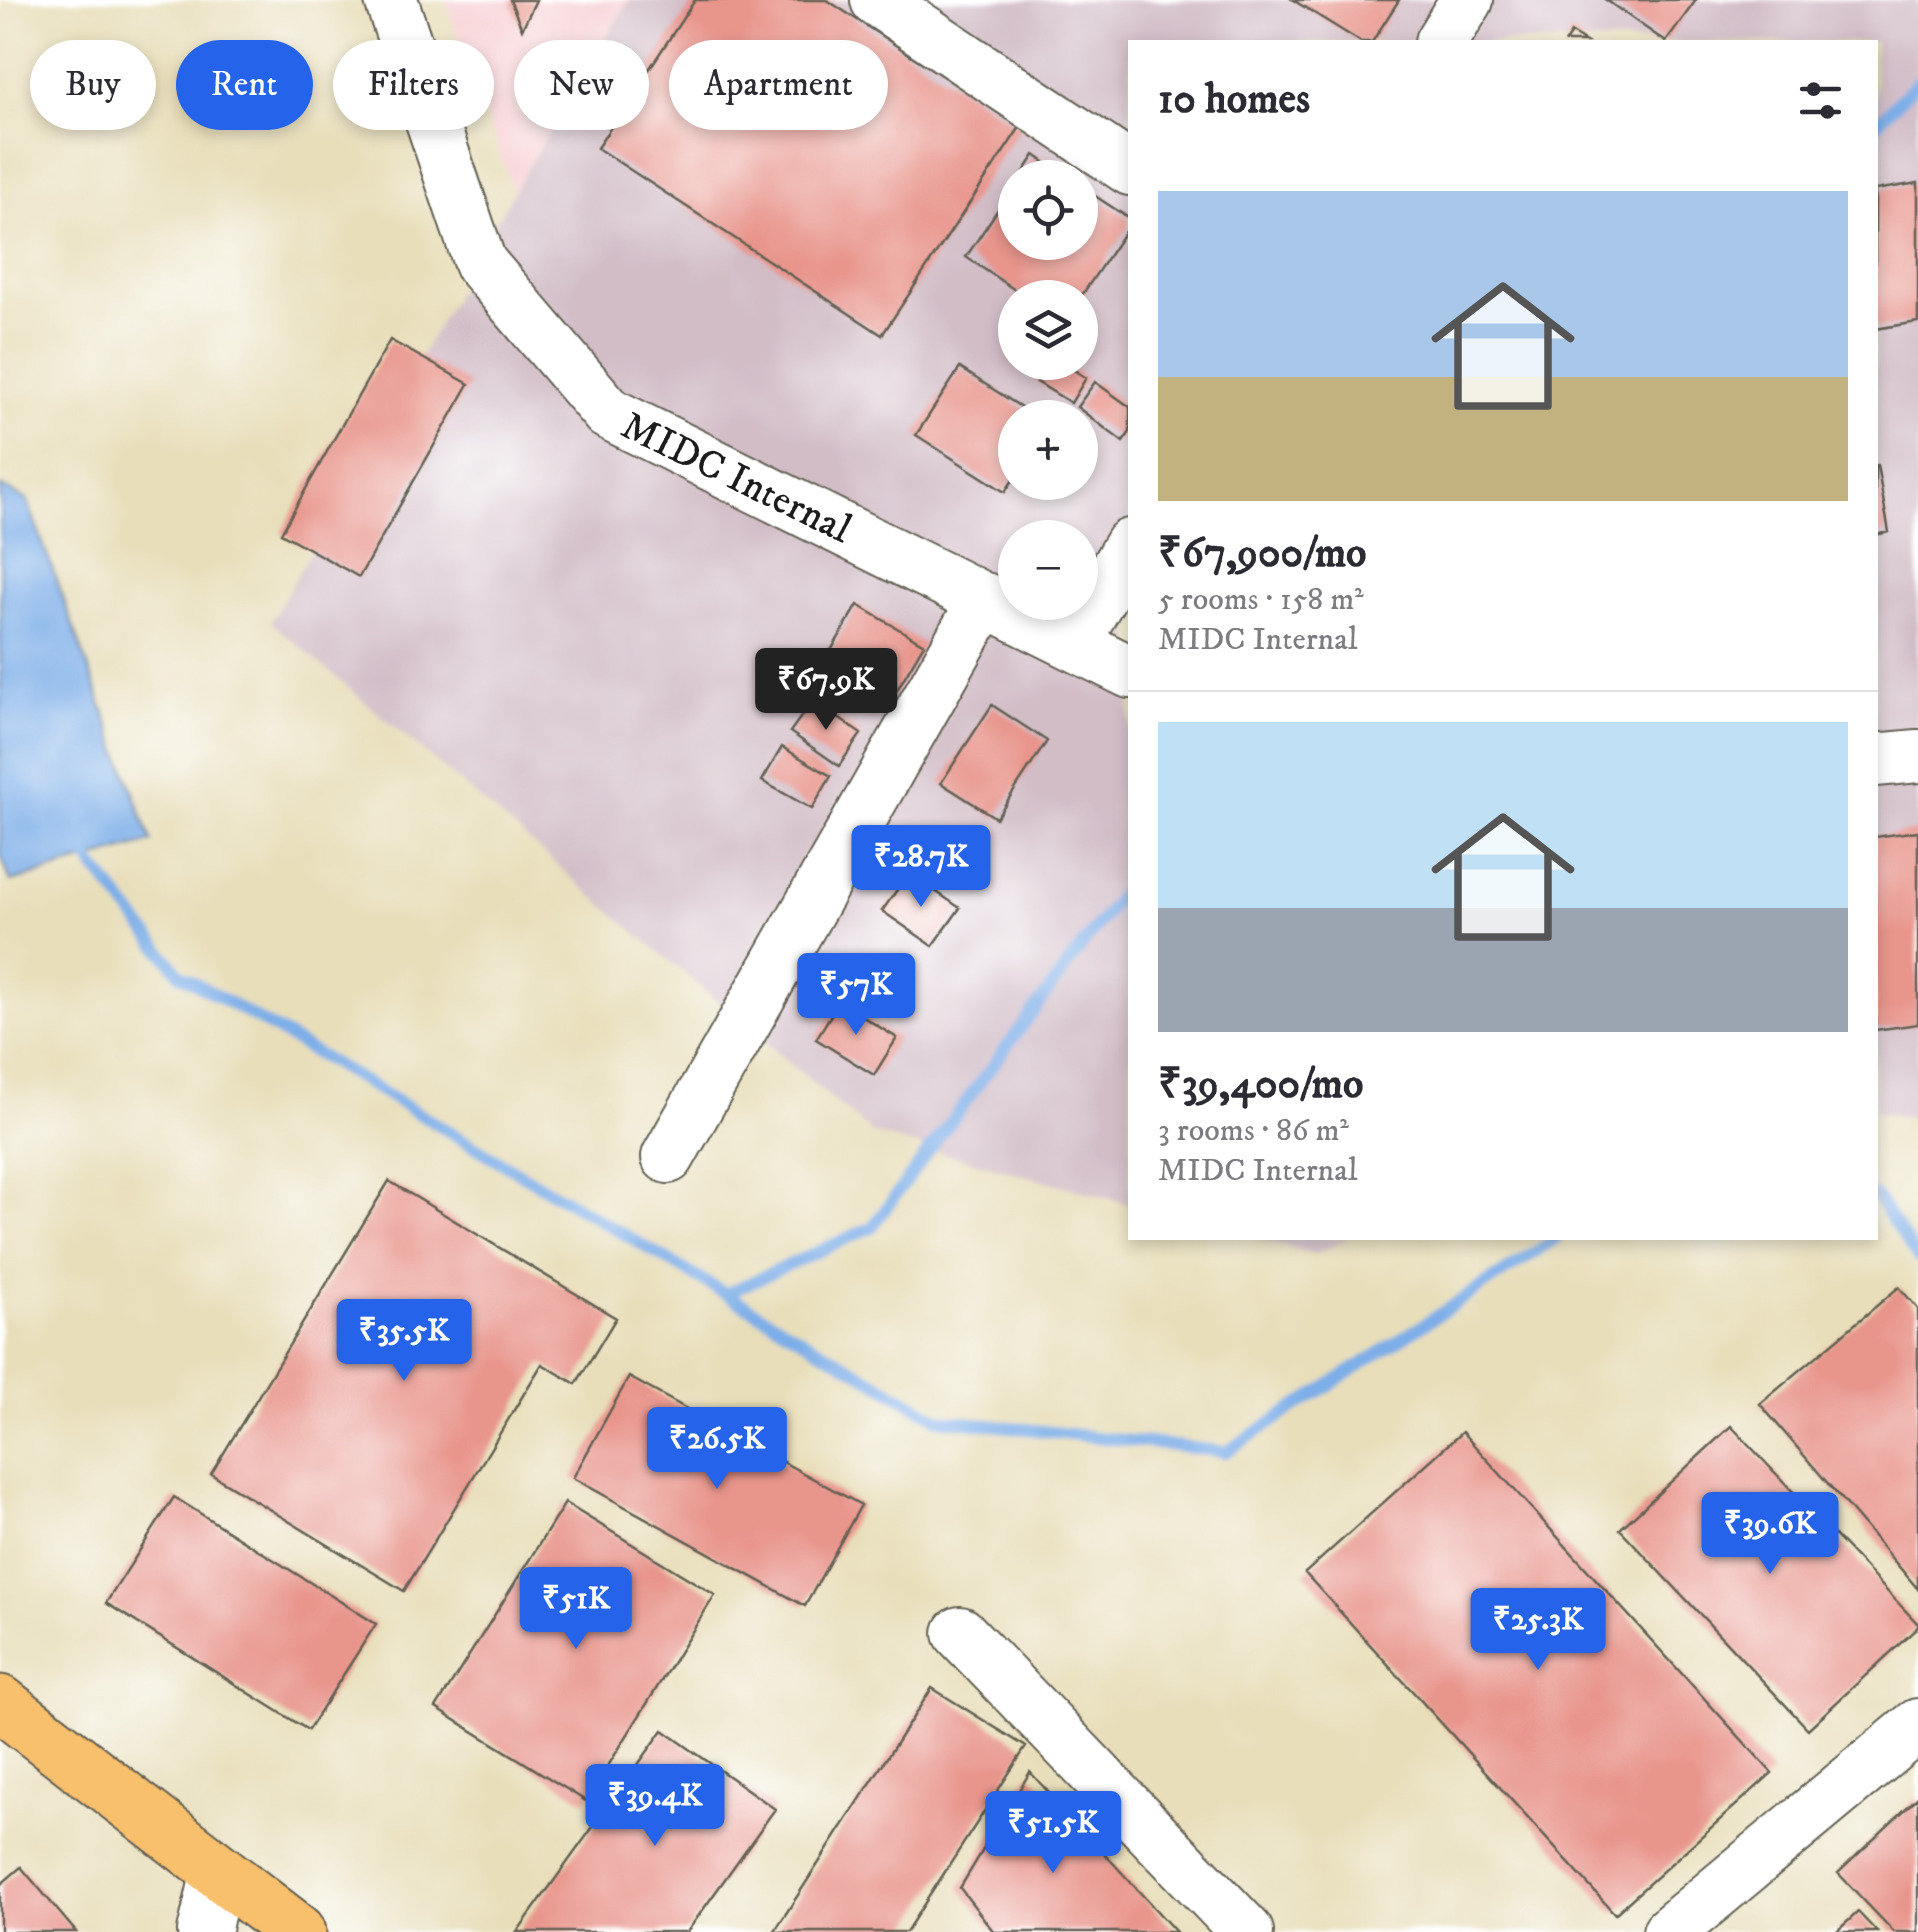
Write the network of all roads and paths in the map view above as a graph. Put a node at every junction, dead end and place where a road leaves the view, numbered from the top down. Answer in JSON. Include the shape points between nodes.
{"nodes":[{"id":1,"x":390,"y":0,"type":"edge"},
{"id":2,"x":876,"y":0,"type":"edge"},
{"id":3,"x":1467,"y":0,"type":"edge"},
{"id":4,"x":1442,"y":40,"type":"edge"},
{"id":5,"x":1128,"y":168,"type":"edge"},
{"id":6,"x":1128,"y":547,"type":"edge"},
{"id":7,"x":985,"y":599,"type":"junction"},
{"id":8,"x":1073,"y":643,"type":"junction"},
{"id":9,"x":1128,"y":671,"type":"edge"},
{"id":10,"x":1918,"y":756,"type":"edge"},
{"id":11,"x":1878,"y":760,"type":"edge"},
{"id":12,"x":668,"y":1157,"type":"dead end"},
{"id":13,"x":960,"y":1632,"type":"dead end"},
{"id":14,"x":0,"y":1702,"type":"edge"},
{"id":15,"x":1918,"y":1725,"type":"edge"},
{"id":16,"x":218,"y":1870,"type":"junction"},
{"id":17,"x":204,"y":1932,"type":"edge"},
{"id":18,"x":298,"y":1932,"type":"edge"},
{"id":19,"x":1247,"y":1932,"type":"edge"},
{"id":20,"x":1669,"y":1932,"type":"edge"}],
"edges":[{"from":1,"to":7,"type":"street","name":"MIDC Internal","via":[[480,263],[608,413]]},
{"from":2,"to":5,"type":"street"},
{"from":3,"to":4,"type":"street"},
{"from":6,"to":8,"type":"street"},
{"from":7,"to":8,"type":"street","name":"MIDC Internal"},
{"from":7,"to":12,"type":"street"},
{"from":8,"to":9,"type":"street","name":"MIDC Internal"},
{"from":10,"to":11,"type":"street"},
{"from":13,"to":19,"type":"street"},
{"from":14,"to":16,"type":"main road"},
{"from":15,"to":20,"type":"street"},
{"from":16,"to":17,"type":"street"},
{"from":16,"to":18,"type":"main road"}]}
